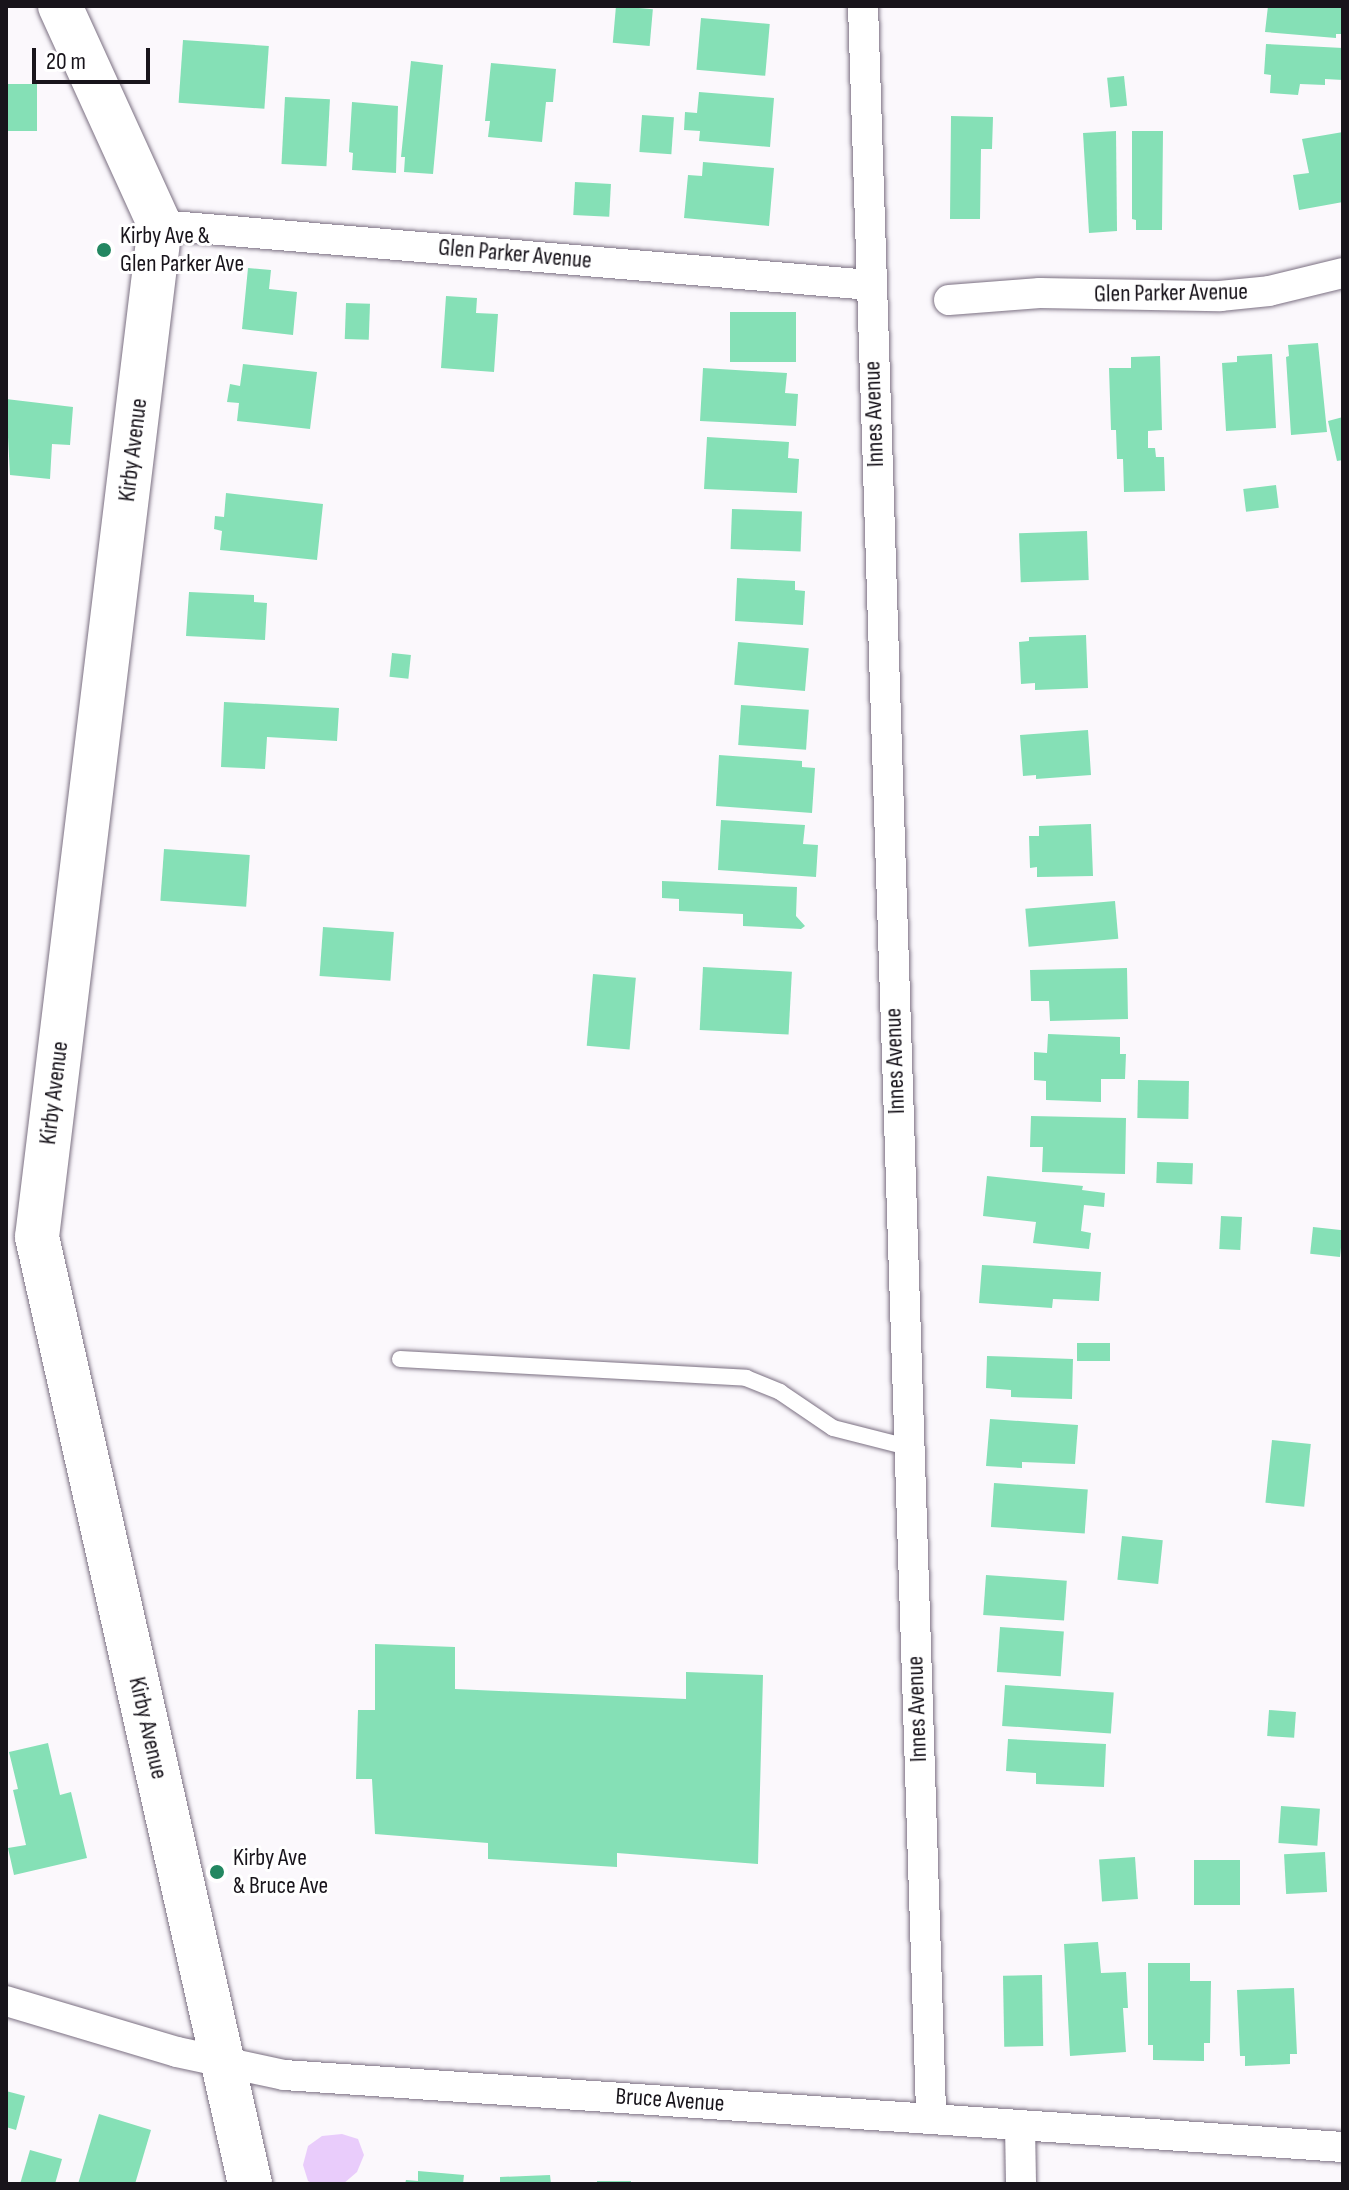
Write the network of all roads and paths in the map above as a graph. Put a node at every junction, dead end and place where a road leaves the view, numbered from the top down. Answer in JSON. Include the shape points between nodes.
{"nodes":[{"id":1,"x":60,"y":6,"type":"edge"},
{"id":2,"x":863,"y":6,"type":"edge"},
{"id":3,"x":160,"y":225,"type":"junction"},
{"id":4,"x":1343,"y":273,"type":"edge"},
{"id":5,"x":870,"y":285,"type":"junction"},
{"id":6,"x":949,"y":300,"type":"dead end"},
{"id":7,"x":400,"y":1359,"type":"dead end"},
{"id":8,"x":908,"y":1447,"type":"junction"},
{"id":9,"x":6,"y":2001,"type":"edge"},
{"id":10,"x":224,"y":2064,"type":"junction"},
{"id":11,"x":931,"y":2116,"type":"junction"},
{"id":12,"x":1020,"y":2125,"type":"junction"},
{"id":13,"x":1343,"y":2147,"type":"edge"},
{"id":14,"x":250,"y":2184,"type":"edge"},
{"id":15,"x":1021,"y":2184,"type":"edge"}],
"edges":[{"from":1,"to":3,"type":"street"},
{"from":2,"to":5,"type":"street","name":"Innes Avenue"},
{"from":3,"to":5,"type":"street","name":"Glen Parker Avenue"},
{"from":3,"to":10,"type":"street","name":"Kirby Avenue","via":[[37,1237]]},
{"from":4,"to":6,"type":"street","name":"Glen Parker Avenue","via":[[1269,291],[1220,296],[1040,293]]},
{"from":5,"to":8,"type":"street","name":"Innes Avenue"},
{"from":7,"to":8,"type":"lane","via":[[746,1378],[780,1392],[833,1428]]},
{"from":8,"to":11,"type":"street","name":"Innes Avenue"},
{"from":9,"to":10,"type":"street","name":"Bruce Avenue"},
{"from":10,"to":11,"type":"street","name":"Bruce Avenue","via":[[284,2075]]},
{"from":10,"to":14,"type":"street","name":"Kirby Avenue"},
{"from":11,"to":12,"type":"street","name":"Bruce Avenue"},
{"from":12,"to":13,"type":"street","name":"Bruce Avenue"},
{"from":12,"to":15,"type":"street"}]}
